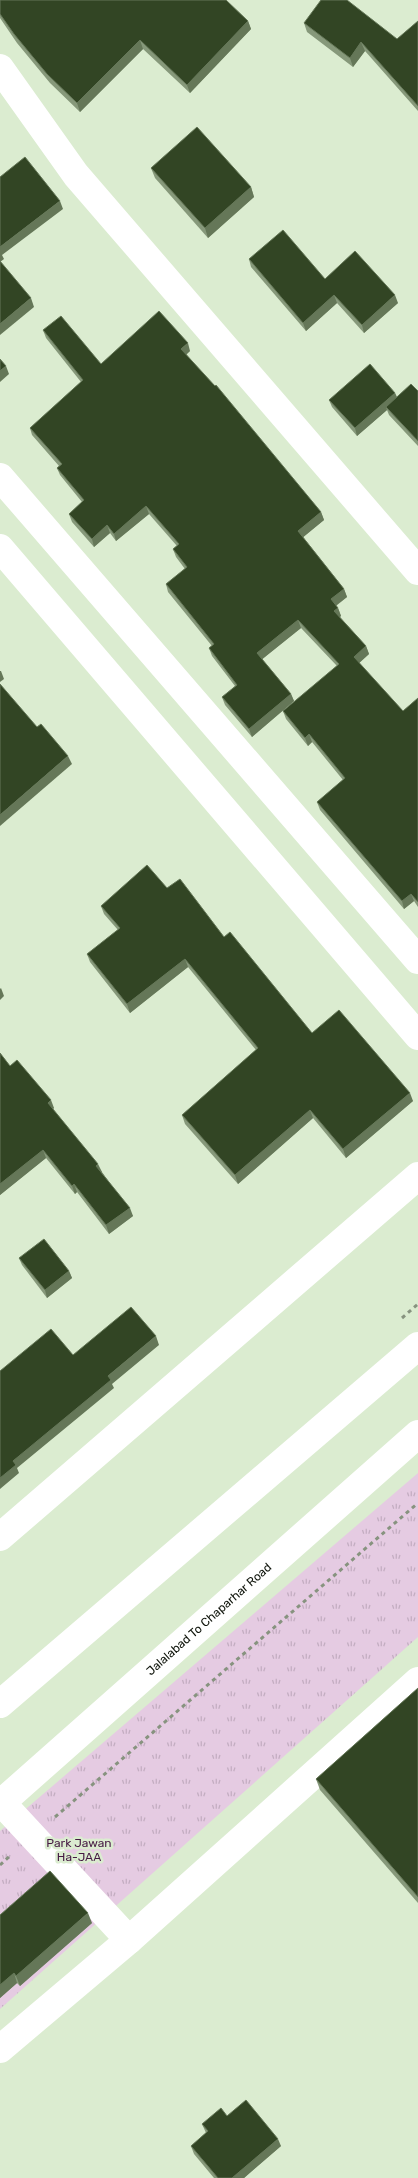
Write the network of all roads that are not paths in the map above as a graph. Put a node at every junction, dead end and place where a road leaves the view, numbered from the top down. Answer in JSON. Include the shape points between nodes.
{"nodes":[{"id":1,"x":0,"y":68,"type":"edge"},
{"id":2,"x":0,"y":477,"type":"edge"},
{"id":3,"x":0,"y":548,"type":"edge"},
{"id":4,"x":418,"y":571,"type":"edge"},
{"id":5,"x":418,"y":960,"type":"edge"},
{"id":6,"x":418,"y":1036,"type":"edge"},
{"id":7,"x":418,"y":1176,"type":"edge"},
{"id":8,"x":418,"y":1346,"type":"edge"},
{"id":9,"x":418,"y":1434,"type":"edge"},
{"id":10,"x":0,"y":1537,"type":"edge"},
{"id":11,"x":418,"y":1681,"type":"edge"},
{"id":12,"x":0,"y":1704,"type":"edge"},
{"id":13,"x":1,"y":1803,"type":"edge"},
{"id":14,"x":129,"y":1940,"type":"junction"},
{"id":15,"x":0,"y":2050,"type":"edge"}],
"edges":[{"from":1,"to":4,"type":"street","via":[[76,175]]},
{"from":2,"to":5,"type":"street"},
{"from":3,"to":6,"type":"street"},
{"from":7,"to":10,"type":"street"},
{"from":8,"to":12,"type":"street"},
{"from":9,"to":13,"type":"street","name":"Jalalabad To Chaparhar Road"},
{"from":11,"to":14,"type":"street"},
{"from":13,"to":14,"type":"street"},
{"from":14,"to":15,"type":"street"}]}
